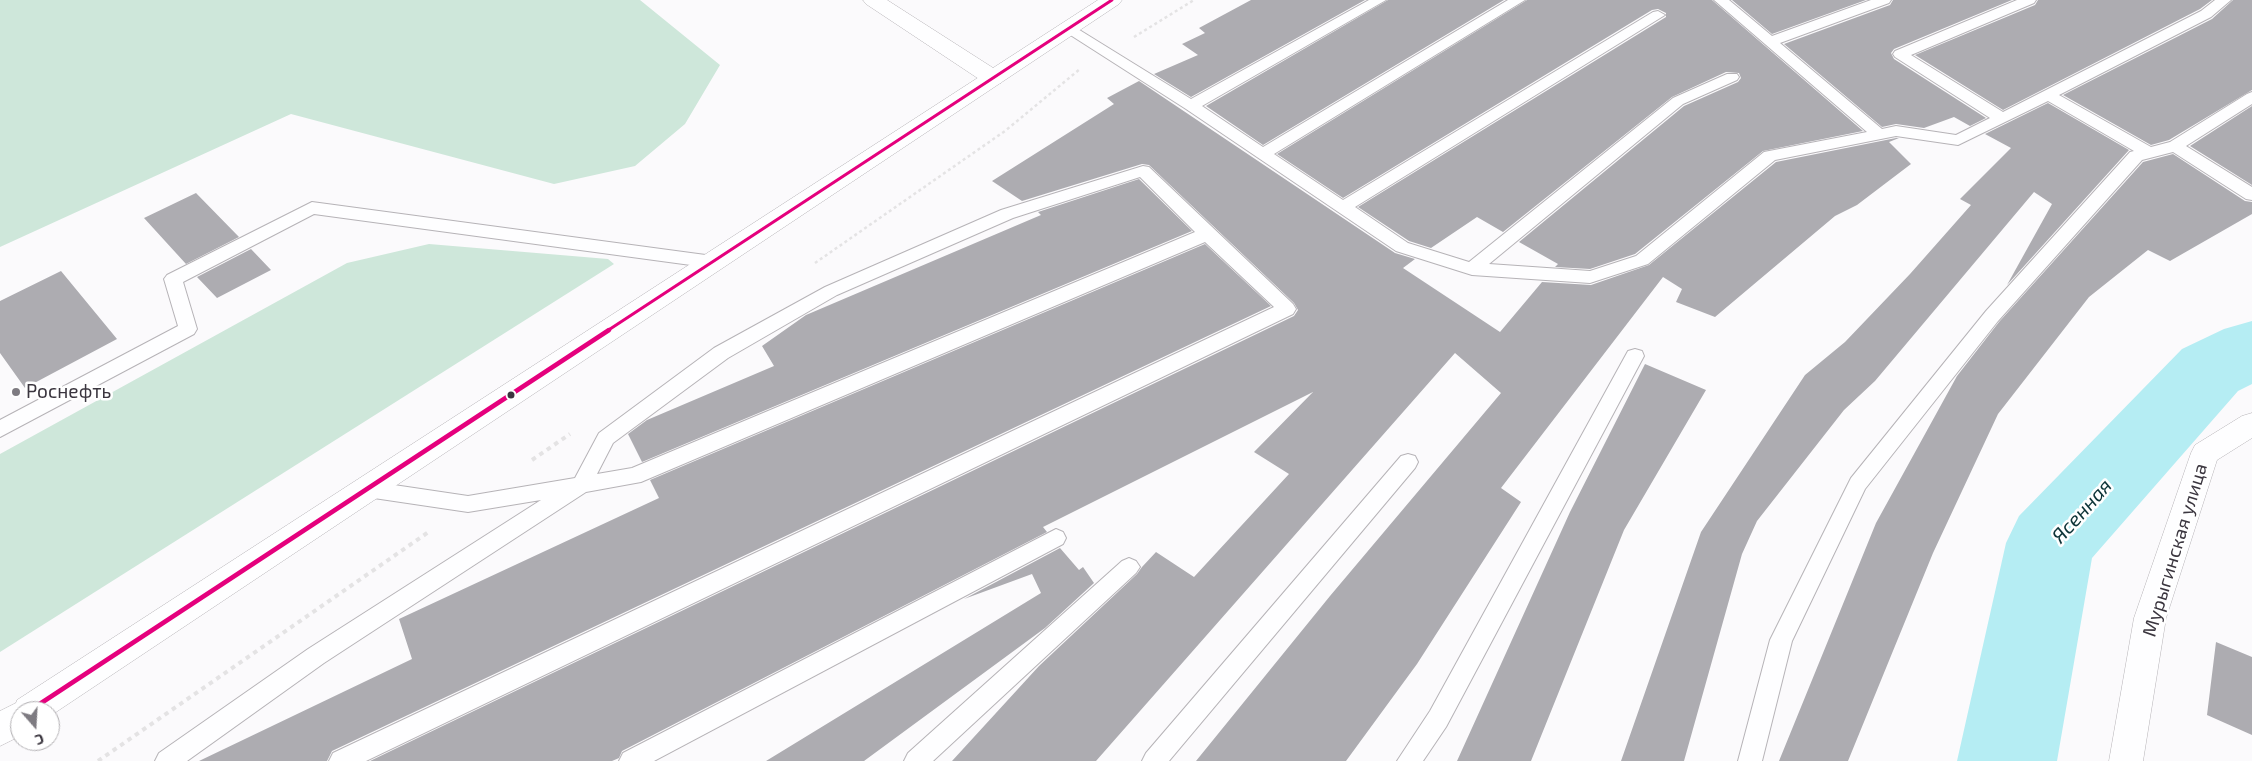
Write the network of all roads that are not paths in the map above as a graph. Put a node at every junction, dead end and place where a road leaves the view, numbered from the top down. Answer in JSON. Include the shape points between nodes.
{"nodes":[{"id":1,"x":873,"y":0,"type":"edge"},
{"id":2,"x":1112,"y":0,"type":"edge"},
{"id":3,"x":1379,"y":0,"type":"edge"},
{"id":4,"x":1518,"y":0,"type":"edge"},
{"id":5,"x":1721,"y":0,"type":"edge"},
{"id":6,"x":1884,"y":0,"type":"edge"},
{"id":7,"x":2029,"y":0,"type":"edge"},
{"id":8,"x":2224,"y":0,"type":"edge"},
{"id":9,"x":1658,"y":14,"type":"dead end"},
{"id":10,"x":1068,"y":29,"type":"junction"},
{"id":11,"x":1770,"y":42,"type":"junction"},
{"id":12,"x":1732,"y":77,"type":"dead end"},
{"id":13,"x":993,"y":78,"type":"junction"},
{"id":14,"x":2048,"y":95,"type":"junction"},
{"id":15,"x":2252,"y":98,"type":"edge"},
{"id":16,"x":1190,"y":106,"type":"junction"},
{"id":17,"x":2002,"y":118,"type":"junction"},
{"id":18,"x":1879,"y":134,"type":"junction"},
{"id":19,"x":2176,"y":146,"type":"junction"},
{"id":20,"x":2149,"y":153,"type":"junction"},
{"id":21,"x":1263,"y":154,"type":"junction"},
{"id":22,"x":2252,"y":195,"type":"edge"},
{"id":23,"x":1343,"y":207,"type":"junction"},
{"id":24,"x":1207,"y":234,"type":"junction"},
{"id":25,"x":713,"y":262,"type":"junction"},
{"id":26,"x":1472,"y":269,"type":"junction"},
{"id":27,"x":1635,"y":356,"type":"dead end"},
{"id":28,"x":2252,"y":424,"type":"edge"},
{"id":29,"x":0,"y":429,"type":"edge"},
{"id":30,"x":1408,"y":462,"type":"dead end"},
{"id":31,"x":581,"y":485,"type":"junction"},
{"id":32,"x":367,"y":489,"type":"junction"},
{"id":33,"x":1056,"y":538,"type":"dead end"},
{"id":34,"x":1129,"y":567,"type":"dead end"},
{"id":35,"x":44,"y":701,"type":"edge"},
{"id":36,"x":167,"y":761,"type":"edge"},
{"id":37,"x":341,"y":761,"type":"edge"},
{"id":38,"x":631,"y":761,"type":"edge"},
{"id":39,"x":916,"y":761,"type":"edge"},
{"id":40,"x":1154,"y":761,"type":"edge"},
{"id":41,"x":1409,"y":761,"type":"edge"},
{"id":42,"x":1750,"y":761,"type":"edge"},
{"id":43,"x":2126,"y":761,"type":"edge"}],
"edges":[{"from":1,"to":13,"type":"main road"},
{"from":2,"to":10,"type":"main road"},
{"from":3,"to":16,"type":"lane"},
{"from":4,"to":21,"type":"lane"},
{"from":5,"to":11,"type":"lane"},
{"from":6,"to":11,"type":"lane"},
{"from":7,"to":17,"type":"lane","via":[[1900,54]]},
{"from":8,"to":14,"type":"lane","via":[[2206,14]]},
{"from":9,"to":23,"type":"lane"},
{"from":10,"to":13,"type":"main road"},
{"from":10,"to":16,"type":"lane"},
{"from":11,"to":18,"type":"lane"},
{"from":12,"to":26,"type":"lane","via":[[1678,102]]},
{"from":13,"to":25,"type":"main road"},
{"from":14,"to":17,"type":"lane"},
{"from":14,"to":20,"type":"lane"},
{"from":15,"to":19,"type":"lane"},
{"from":16,"to":21,"type":"lane"},
{"from":17,"to":18,"type":"lane","via":[[1958,140],[1896,131]]},
{"from":18,"to":26,"type":"lane","via":[[1770,156],[1642,260],[1590,277]]},
{"from":19,"to":20,"type":"lane"},
{"from":19,"to":22,"type":"lane"},
{"from":20,"to":42,"type":"lane","via":[[2136,156],[1992,316],[1858,484],[1782,640]]},
{"from":21,"to":23,"type":"lane"},
{"from":23,"to":26,"type":"lane","via":[[1402,247]]},
{"from":24,"to":31,"type":"lane","via":[[634,476]]},
{"from":24,"to":31,"type":"lane","via":[[1143,171],[1007,214],[831,291],[721,353],[606,438]]},
{"from":24,"to":37,"type":"lane","via":[[1287,310]]},
{"from":25,"to":29,"type":"lane","via":[[312,208],[173,279],[188,329]]},
{"from":25,"to":32,"type":"main road"},
{"from":27,"to":41,"type":"lane","via":[[1438,718]]},
{"from":28,"to":43,"type":"main road","name":"Мурыгинская улица","via":[[2205,453],[2150,618]]},
{"from":30,"to":40,"type":"lane"},
{"from":31,"to":32,"type":"lane","via":[[468,504]]},
{"from":31,"to":36,"type":"lane","via":[[316,656]]},
{"from":32,"to":35,"type":"main road"},
{"from":33,"to":38,"type":"lane"},
{"from":34,"to":39,"type":"lane"}]}
